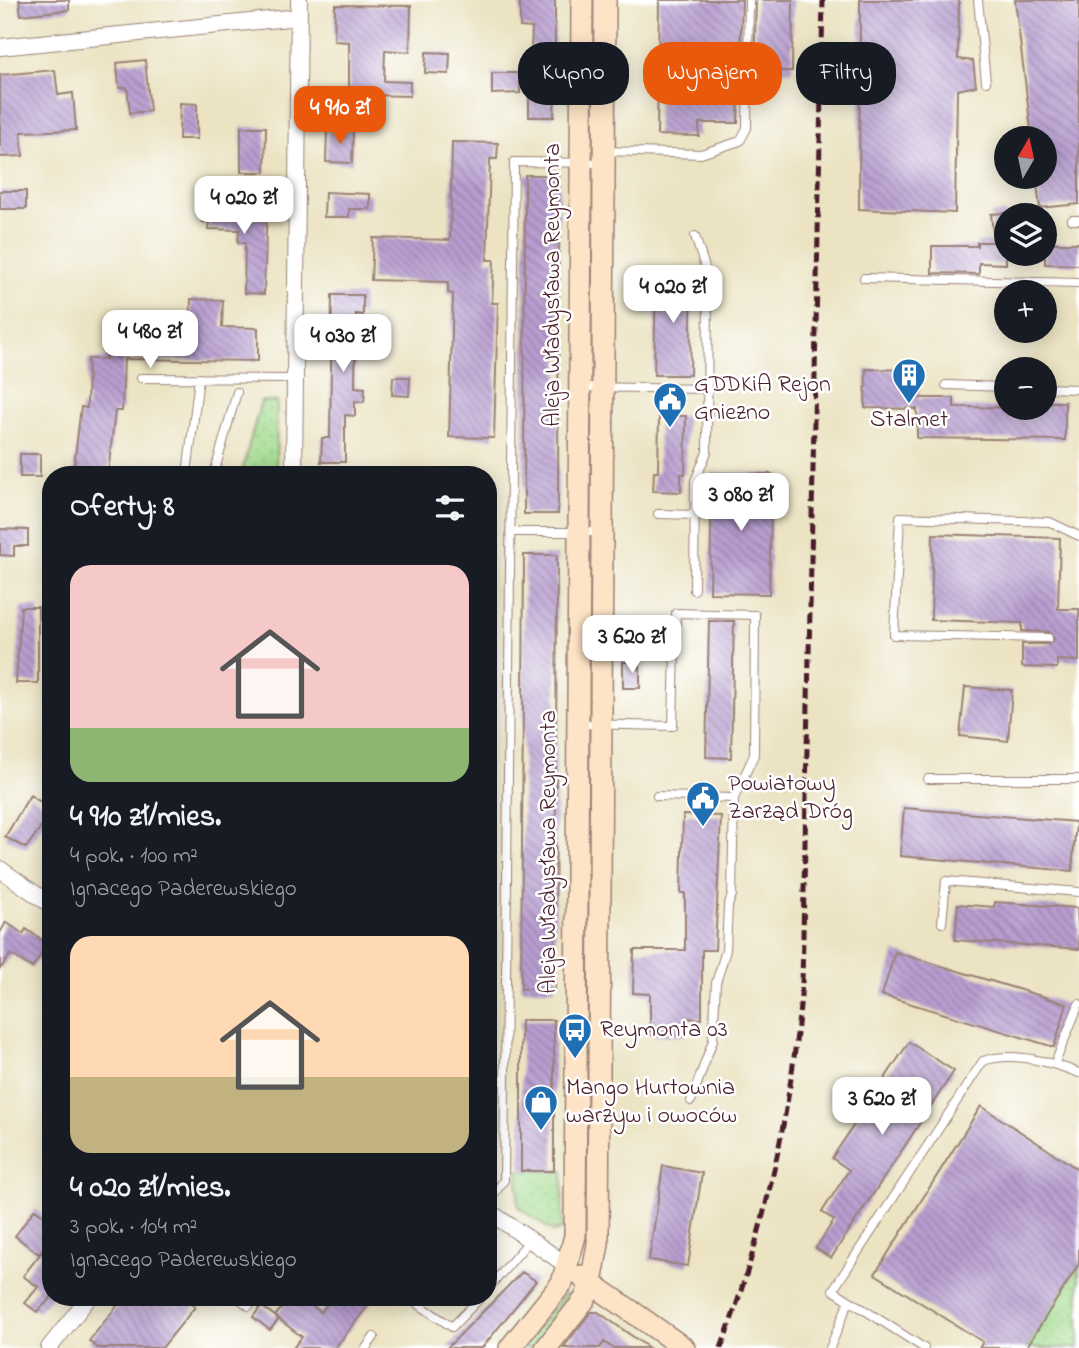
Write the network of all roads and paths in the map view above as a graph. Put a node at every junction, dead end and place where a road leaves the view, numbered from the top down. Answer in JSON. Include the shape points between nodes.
{"nodes":[{"id":1,"x":299,"y":0,"type":"edge"},
{"id":2,"x":582,"y":0,"type":"edge"},
{"id":3,"x":605,"y":0,"type":"edge"},
{"id":4,"x":749,"y":0,"type":"edge"},
{"id":5,"x":978,"y":0,"type":"edge"},
{"id":6,"x":299,"y":17,"type":"junction"},
{"id":7,"x":0,"y":47,"type":"edge"},
{"id":8,"x":986,"y":82,"type":"dead end"},
{"id":9,"x":604,"y":157,"type":"junction"},
{"id":10,"x":581,"y":163,"type":"junction"},
{"id":11,"x":695,"y":236,"type":"dead end"},
{"id":12,"x":864,"y":278,"type":"dead end"},
{"id":13,"x":1079,"y":283,"type":"edge"},
{"id":14,"x":141,"y":377,"type":"dead end"},
{"id":15,"x":199,"y":378,"type":"junction"},
{"id":16,"x":295,"y":379,"type":"junction"},
{"id":17,"x":946,"y":385,"type":"dead end"},
{"id":18,"x":579,"y":387,"type":"junction"},
{"id":19,"x":603,"y":387,"type":"junction"},
{"id":20,"x":994,"y":387,"type":"edge"},
{"id":21,"x":1057,"y":388,"type":"edge"},
{"id":22,"x":1079,"y":388,"type":"edge"},
{"id":23,"x":707,"y":389,"type":"junction"},
{"id":24,"x":237,"y":392,"type":"dead end"},
{"id":25,"x":188,"y":466,"type":"edge"},
{"id":26,"x":216,"y":466,"type":"edge"},
{"id":27,"x":294,"y":466,"type":"edge"},
{"id":28,"x":658,"y":514,"type":"dead end"},
{"id":29,"x":696,"y":515,"type":"junction"},
{"id":30,"x":510,"y":531,"type":"junction"},
{"id":31,"x":578,"y":532,"type":"junction"},
{"id":32,"x":602,"y":532,"type":"junction"},
{"id":33,"x":1079,"y":536,"type":"edge"},
{"id":34,"x":694,"y":590,"type":"dead end"},
{"id":35,"x":1048,"y":638,"type":"dead end"},
{"id":36,"x":576,"y":724,"type":"junction"},
{"id":37,"x":601,"y":724,"type":"junction"},
{"id":38,"x":928,"y":779,"type":"dead end"},
{"id":39,"x":1079,"y":779,"type":"edge"},
{"id":40,"x":657,"y":796,"type":"dead end"},
{"id":41,"x":734,"y":797,"type":"junction"},
{"id":42,"x":0,"y":869,"type":"edge"},
{"id":43,"x":1079,"y":892,"type":"edge"},
{"id":44,"x":42,"y":899,"type":"edge"},
{"id":45,"x":942,"y":923,"type":"dead end"},
{"id":46,"x":574,"y":1002,"type":"junction"},
{"id":47,"x":600,"y":1002,"type":"junction"},
{"id":48,"x":1079,"y":1004,"type":"edge"},
{"id":49,"x":1055,"y":1063,"type":"junction"},
{"id":50,"x":1079,"y":1073,"type":"edge"},
{"id":51,"x":691,"y":1101,"type":"dead end"},
{"id":52,"x":497,"y":1190,"type":"edge"},
{"id":53,"x":497,"y":1217,"type":"edge"},
{"id":54,"x":530,"y":1240,"type":"junction"},
{"id":55,"x":568,"y":1266,"type":"junction"},
{"id":56,"x":497,"y":1278,"type":"edge"},
{"id":57,"x":591,"y":1283,"type":"junction"},
{"id":58,"x":849,"y":1301,"type":"junction"},
{"id":59,"x":82,"y":1306,"type":"edge"},
{"id":60,"x":421,"y":1306,"type":"edge"},
{"id":61,"x":472,"y":1306,"type":"edge"},
{"id":62,"x":374,"y":1337,"type":"dead end"},
{"id":63,"x":49,"y":1348,"type":"edge"},
{"id":64,"x":366,"y":1348,"type":"edge"},
{"id":65,"x":510,"y":1348,"type":"edge"},
{"id":66,"x":546,"y":1348,"type":"edge"},
{"id":67,"x":684,"y":1348,"type":"edge"},
{"id":68,"x":830,"y":1348,"type":"edge"},
{"id":69,"x":924,"y":1348,"type":"edge"}],
"edges":[{"from":1,"to":6,"type":"street"},
{"from":2,"to":10,"type":"street","name":"Aleja Władysława Reymonta"},
{"from":3,"to":9,"type":"street","name":"Aleja Władysława Reymonta"},
{"from":4,"to":9,"type":"lane","via":[[747,128],[740,141],[701,154]]},
{"from":5,"to":8,"type":"lane"},
{"from":6,"to":7,"type":"street"},
{"from":6,"to":16,"type":"street"},
{"from":9,"to":10,"type":"lane"},
{"from":9,"to":19,"type":"street","name":"Aleja Władysława Reymonta"},
{"from":10,"to":18,"type":"street","name":"Aleja Władysława Reymonta"},
{"from":10,"to":30,"type":"lane","via":[[514,162]]},
{"from":11,"to":23,"type":"lane","via":[[708,277]]},
{"from":12,"to":13,"type":"lane"},
{"from":14,"to":15,"type":"lane"},
{"from":15,"to":16,"type":"lane"},
{"from":15,"to":25,"type":"lane"},
{"from":16,"to":27,"type":"street"},
{"from":17,"to":20,"type":"lane"},
{"from":18,"to":19,"type":"lane"},
{"from":18,"to":31,"type":"street","name":"Aleja Władysława Reymonta"},
{"from":19,"to":23,"type":"lane"},
{"from":19,"to":32,"type":"street","name":"Aleja Władysława Reymonta"},
{"from":21,"to":22,"type":"lane"},
{"from":23,"to":29,"type":"lane","via":[[707,452],[695,481]]},
{"from":24,"to":26,"type":"lane"},
{"from":28,"to":29,"type":"lane"},
{"from":29,"to":34,"type":"lane"},
{"from":30,"to":31,"type":"lane"},
{"from":30,"to":52,"type":"lane","via":[[504,1180]]},
{"from":31,"to":32,"type":"lane"},
{"from":31,"to":36,"type":"street","name":"Aleja Władysława Reymonta"},
{"from":32,"to":37,"type":"street","name":"Aleja Władysława Reymonta"},
{"from":33,"to":35,"type":"lane","via":[[1050,522],[900,517],[894,635]]},
{"from":36,"to":37,"type":"lane"},
{"from":36,"to":46,"type":"street","name":"Aleja Władysława Reymonta"},
{"from":37,"to":41,"type":"lane","via":[[673,726],[676,614],[755,615],[754,755]]},
{"from":37,"to":47,"type":"street","name":"Aleja Władysława Reymonta"},
{"from":38,"to":39,"type":"lane"},
{"from":40,"to":41,"type":"lane"},
{"from":41,"to":51,"type":"lane","via":[[726,950],[716,983],[713,1040]]},
{"from":42,"to":44,"type":"street"},
{"from":43,"to":45,"type":"lane","via":[[946,881]]},
{"from":46,"to":47,"type":"lane"},
{"from":46,"to":55,"type":"street","name":"Aleja Władysława Reymonta","via":[[575,1236]]},
{"from":47,"to":57,"type":"street","name":"Aleja Władysława Reymonta","via":[[598,1244]]},
{"from":48,"to":49,"type":"lane"},
{"from":49,"to":50,"type":"lane"},
{"from":49,"to":58,"type":"lane","via":[[996,1057],[983,1061],[833,1290]]},
{"from":53,"to":54,"type":"street"},
{"from":54,"to":55,"type":"street"},
{"from":54,"to":56,"type":"lane"},
{"from":55,"to":57,"type":"street"},
{"from":55,"to":65,"type":"street","name":"Aleja Władysława Reymonta","via":[[562,1283]]},
{"from":57,"to":66,"type":"street","name":"Aleja Władysława Reymonta","via":[[585,1299]]},
{"from":57,"to":67,"type":"street"},
{"from":58,"to":68,"type":"lane"},
{"from":58,"to":69,"type":"lane"},
{"from":59,"to":63,"type":"street"},
{"from":60,"to":61,"type":"lane","via":[[452,1327]]},
{"from":62,"to":64,"type":"lane"}]}
